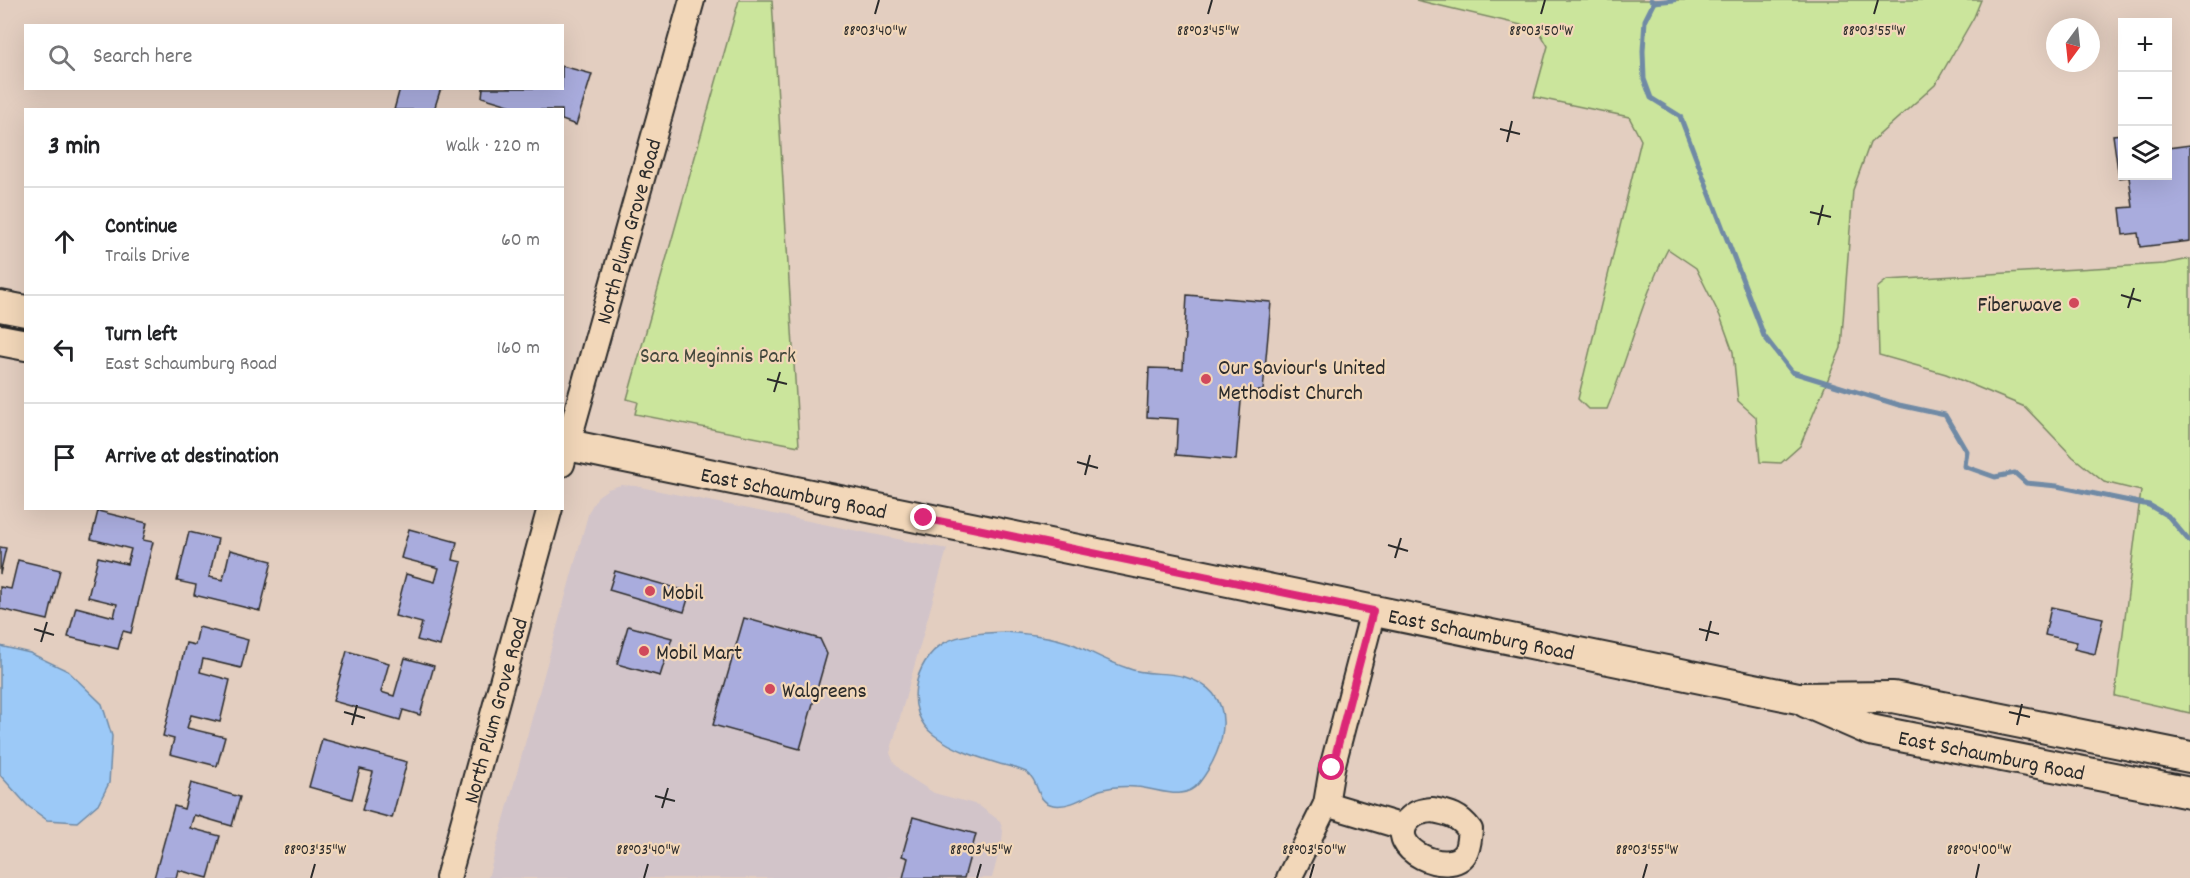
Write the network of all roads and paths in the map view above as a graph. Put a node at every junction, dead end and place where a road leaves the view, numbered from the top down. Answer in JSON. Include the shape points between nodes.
{"nodes":[{"id":1,"x":692,"y":0,"type":"edge"},
{"id":2,"x":0,"y":306,"type":"edge"},
{"id":3,"x":24,"y":311,"type":"edge"},
{"id":4,"x":0,"y":340,"type":"edge"},
{"id":5,"x":24,"y":345,"type":"edge"},
{"id":6,"x":564,"y":449,"type":"edge"},
{"id":7,"x":549,"y":510,"type":"edge"},
{"id":8,"x":1373,"y":611,"type":"junction"},
{"id":9,"x":1798,"y":698,"type":"junction"},
{"id":10,"x":2190,"y":757,"type":"edge"},
{"id":11,"x":2190,"y":793,"type":"edge"},
{"id":12,"x":1326,"y":804,"type":"junction"},
{"id":13,"x":1403,"y":827,"type":"dead end"},
{"id":14,"x":448,"y":878,"type":"edge"},
{"id":15,"x":1290,"y":878,"type":"edge"}],
"edges":[{"from":1,"to":6,"type":"street","name":"North Plum Grove Road"},
{"from":2,"to":3,"type":"main road"},
{"from":4,"to":5,"type":"main road"},
{"from":6,"to":8,"type":"main road","name":"East Schaumburg Road"},
{"from":7,"to":14,"type":"street","name":"North Plum Grove Road"},
{"from":8,"to":9,"type":"main road","name":"East Schaumburg Road"},
{"from":8,"to":12,"type":"street"},
{"from":9,"to":10,"type":"main road","name":"East Schaumburg Road","via":[[1893,698]]},
{"from":9,"to":11,"type":"main road","name":"East Schaumburg Road","via":[[1870,730]]},
{"from":12,"to":13,"type":"street"},
{"from":12,"to":15,"type":"street"}]}
